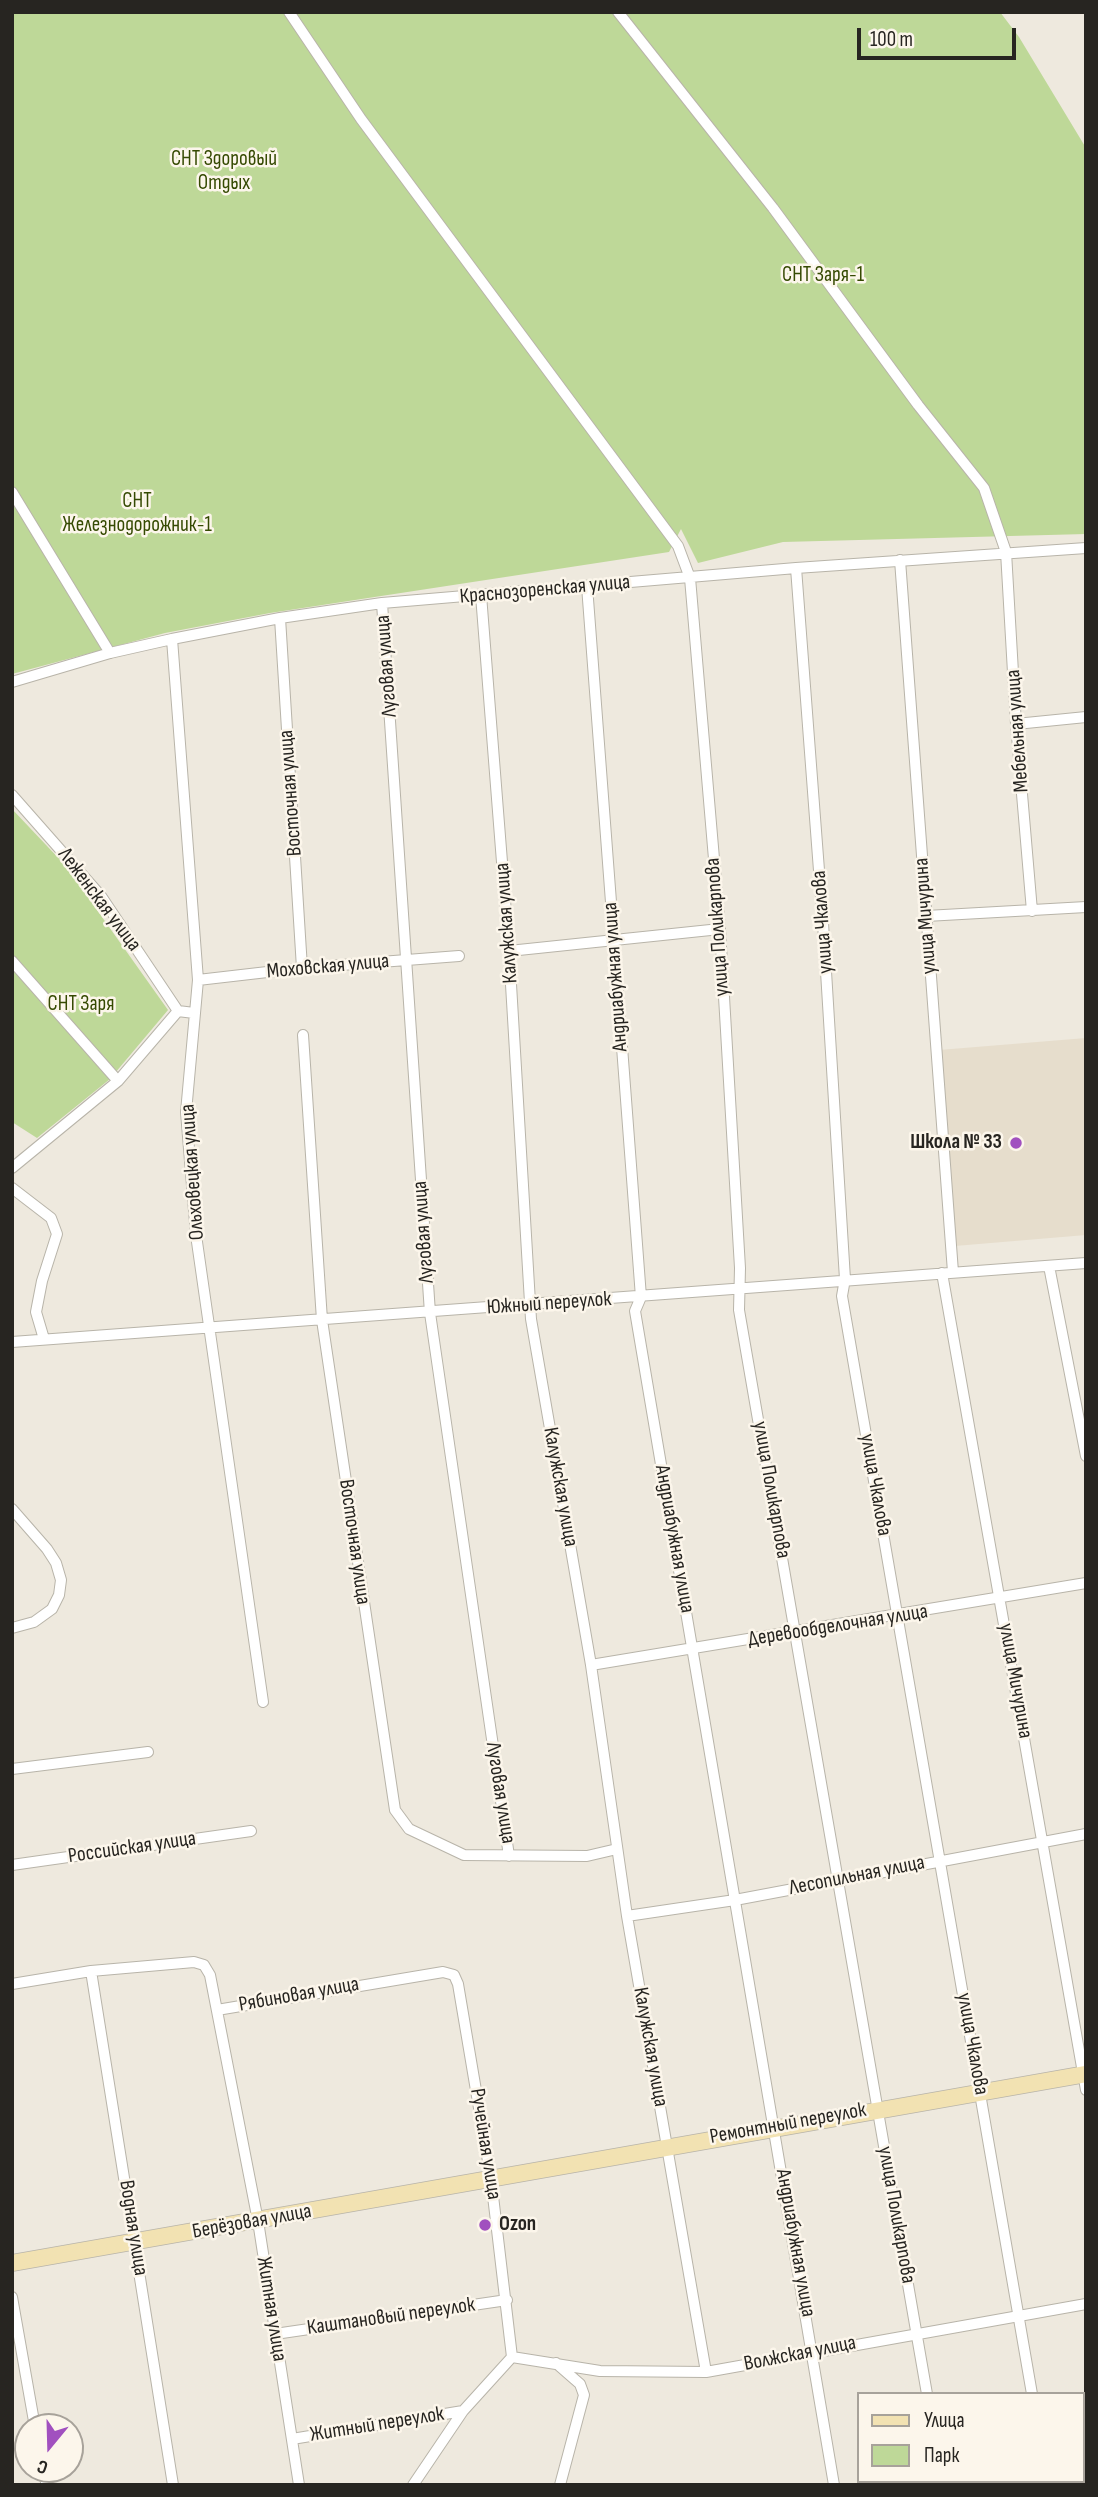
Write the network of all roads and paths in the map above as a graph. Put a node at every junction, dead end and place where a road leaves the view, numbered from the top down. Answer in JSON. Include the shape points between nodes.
{"nodes":[{"id":1,"x":289,"y":12,"type":"edge"},
{"id":2,"x":618,"y":12,"type":"edge"},
{"id":3,"x":12,"y":492,"type":"edge"},
{"id":4,"x":1086,"y":548,"type":"edge"},
{"id":5,"x":1006,"y":552,"type":"junction"},
{"id":6,"x":900,"y":560,"type":"junction"},
{"id":7,"x":796,"y":568,"type":"junction"},
{"id":8,"x":690,"y":578,"type":"junction"},
{"id":9,"x":587,"y":586,"type":"junction"},
{"id":10,"x":481,"y":594,"type":"junction"},
{"id":11,"x":382,"y":603,"type":"junction"},
{"id":12,"x":280,"y":618,"type":"junction"},
{"id":13,"x":172,"y":639,"type":"junction"},
{"id":14,"x":110,"y":653,"type":"junction"},
{"id":15,"x":12,"y":682,"type":"edge"},
{"id":16,"x":1086,"y":717,"type":"edge"},
{"id":17,"x":1016,"y":724,"type":"junction"},
{"id":18,"x":12,"y":795,"type":"edge"},
{"id":19,"x":1086,"y":906,"type":"edge"},
{"id":20,"x":1032,"y":911,"type":"junction"},
{"id":21,"x":926,"y":916,"type":"junction"},
{"id":22,"x":719,"y":929,"type":"junction"},
{"id":23,"x":614,"y":941,"type":"junction"},
{"id":24,"x":509,"y":951,"type":"junction"},
{"id":25,"x":459,"y":956,"type":"dead end"},
{"id":26,"x":12,"y":961,"type":"edge"},
{"id":27,"x":407,"y":961,"type":"junction"},
{"id":28,"x":302,"y":968,"type":"junction"},
{"id":29,"x":198,"y":980,"type":"junction"},
{"id":30,"x":178,"y":1011,"type":"junction"},
{"id":31,"x":194,"y":1013,"type":"junction"},
{"id":32,"x":303,"y":1035,"type":"dead end"},
{"id":33,"x":118,"y":1082,"type":"junction"},
{"id":34,"x":12,"y":1168,"type":"edge"},
{"id":35,"x":12,"y":1188,"type":"edge"},
{"id":36,"x":1086,"y":1263,"type":"edge"},
{"id":37,"x":1049,"y":1266,"type":"junction"},
{"id":38,"x":947,"y":1272,"type":"junction"},
{"id":39,"x":845,"y":1279,"type":"junction"},
{"id":40,"x":739,"y":1288,"type":"junction"},
{"id":41,"x":641,"y":1297,"type":"junction"},
{"id":42,"x":530,"y":1305,"type":"junction"},
{"id":43,"x":430,"y":1313,"type":"junction"},
{"id":44,"x":322,"y":1320,"type":"junction"},
{"id":45,"x":210,"y":1329,"type":"junction"},
{"id":46,"x":44,"y":1339,"type":"junction"},
{"id":47,"x":12,"y":1342,"type":"edge"},
{"id":48,"x":1086,"y":1456,"type":"edge"},
{"id":49,"x":12,"y":1509,"type":"edge"},
{"id":50,"x":1086,"y":1584,"type":"edge"},
{"id":51,"x":1000,"y":1597,"type":"junction"},
{"id":52,"x":898,"y":1617,"type":"junction"},
{"id":53,"x":12,"y":1628,"type":"edge"},
{"id":54,"x":796,"y":1634,"type":"junction"},
{"id":55,"x":693,"y":1649,"type":"junction"},
{"id":56,"x":591,"y":1665,"type":"junction"},
{"id":57,"x":263,"y":1702,"type":"dead end"},
{"id":58,"x":148,"y":1752,"type":"dead end"},
{"id":59,"x":12,"y":1769,"type":"edge"},
{"id":60,"x":251,"y":1831,"type":"dead end"},
{"id":61,"x":1086,"y":1834,"type":"edge"},
{"id":62,"x":1042,"y":1842,"type":"junction"},
{"id":63,"x":617,"y":1849,"type":"junction"},
{"id":64,"x":509,"y":1856,"type":"junction"},
{"id":65,"x":939,"y":1860,"type":"junction"},
{"id":66,"x":12,"y":1865,"type":"edge"},
{"id":67,"x":838,"y":1879,"type":"junction"},
{"id":68,"x":736,"y":1900,"type":"junction"},
{"id":69,"x":627,"y":1916,"type":"junction"},
{"id":70,"x":91,"y":1971,"type":"junction"},
{"id":71,"x":454,"y":1975,"type":"joint"},
{"id":72,"x":12,"y":1984,"type":"edge"},
{"id":73,"x":217,"y":2010,"type":"junction"},
{"id":74,"x":1085,"y":2079,"type":"edge"},
{"id":75,"x":981,"y":2092,"type":"junction"},
{"id":76,"x":877,"y":2109,"type":"junction"},
{"id":77,"x":774,"y":2127,"type":"junction"},
{"id":78,"x":667,"y":2146,"type":"junction"},
{"id":79,"x":491,"y":2179,"type":"junction"},
{"id":80,"x":258,"y":2221,"type":"junction"},
{"id":81,"x":135,"y":2242,"type":"junction"},
{"id":82,"x":12,"y":2263,"type":"edge"},
{"id":83,"x":12,"y":2297,"type":"edge"},
{"id":84,"x":507,"y":2300,"type":"junction"},
{"id":85,"x":1086,"y":2304,"type":"edge"},
{"id":86,"x":1019,"y":2315,"type":"junction"},
{"id":87,"x":917,"y":2333,"type":"junction"},
{"id":88,"x":275,"y":2334,"type":"junction"},
{"id":89,"x":814,"y":2351,"type":"junction"},
{"id":90,"x":17,"y":2354,"type":"edge"},
{"id":91,"x":512,"y":2357,"type":"junction"},
{"id":92,"x":555,"y":2362,"type":"junction"},
{"id":93,"x":706,"y":2372,"type":"junction"},
{"id":94,"x":926,"y":2392,"type":"edge"},
{"id":95,"x":1032,"y":2392,"type":"edge"},
{"id":96,"x":463,"y":2411,"type":"junction"},
{"id":97,"x":32,"y":2413,"type":"edge"},
{"id":98,"x":292,"y":2439,"type":"junction"},
{"id":99,"x":173,"y":2485,"type":"edge"},
{"id":100,"x":299,"y":2485,"type":"edge"},
{"id":101,"x":413,"y":2485,"type":"edge"},
{"id":102,"x":560,"y":2485,"type":"edge"},
{"id":103,"x":834,"y":2485,"type":"edge"}],
"edges":[{"from":1,"to":8,"type":"street","name":"улица Поликарпова","via":[[361,119],[678,546]]},
{"from":2,"to":5,"type":"street","name":"Мебельная улица","via":[[984,488]]},
{"from":3,"to":14,"type":"street"},
{"from":4,"to":5,"type":"street","name":"Краснозоренская улица"},
{"from":5,"to":6,"type":"street","name":"Краснозоренская улица"},
{"from":5,"to":17,"type":"street","name":"Мебельная улица"},
{"from":6,"to":7,"type":"street","name":"Краснозоренская улица"},
{"from":6,"to":21,"type":"street","name":"улица Мичурина"},
{"from":7,"to":8,"type":"street","name":"Краснозоренская улица"},
{"from":7,"to":39,"type":"street","name":"улица Чкалова"},
{"from":8,"to":9,"type":"street","name":"Краснозоренская улица"},
{"from":8,"to":22,"type":"street","name":"улица Поликарпова"},
{"from":9,"to":10,"type":"street","name":"Краснозоренская улица"},
{"from":9,"to":23,"type":"street","name":"Андриабужная улица"},
{"from":10,"to":11,"type":"street","name":"Краснозоренская улица"},
{"from":10,"to":24,"type":"street","name":"Калужская улица"},
{"from":11,"to":12,"type":"street","name":"Краснозоренская улица"},
{"from":11,"to":27,"type":"street","name":"Луговая улица"},
{"from":12,"to":13,"type":"street","name":"Краснозоренская улица"},
{"from":12,"to":28,"type":"street","name":"Восточная улица"},
{"from":13,"to":14,"type":"street","name":"Краснозоренская улица"},
{"from":13,"to":29,"type":"street","name":"Ольховецкая улица"},
{"from":14,"to":15,"type":"street","name":"Краснозоренская улица"},
{"from":16,"to":17,"type":"street"},
{"from":17,"to":20,"type":"street","name":"Мебельная улица"},
{"from":18,"to":30,"type":"street","name":"Леженская улица","via":[[101,896]]},
{"from":19,"to":20,"type":"street"},
{"from":20,"to":21,"type":"street"},
{"from":21,"to":38,"type":"street","name":"улица Мичурина"},
{"from":22,"to":23,"type":"street"},
{"from":22,"to":40,"type":"street","name":"улица Поликарпова"},
{"from":23,"to":24,"type":"street"},
{"from":23,"to":41,"type":"street","name":"Андриабужная улица"},
{"from":24,"to":42,"type":"street","name":"Калужская улица"},
{"from":25,"to":27,"type":"street","name":"Моховская улица"},
{"from":26,"to":33,"type":"street"},
{"from":27,"to":28,"type":"street","name":"Моховская улица"},
{"from":27,"to":43,"type":"street","name":"Луговая улица"},
{"from":28,"to":29,"type":"street","name":"Моховская улица"},
{"from":29,"to":31,"type":"street","name":"Ольховецкая улица"},
{"from":30,"to":31,"type":"street"},
{"from":30,"to":33,"type":"street"},
{"from":31,"to":45,"type":"street","name":"Ольховецкая улица","via":[[186,1112],[195,1235]]},
{"from":32,"to":44,"type":"street","name":"Восточная улица"},
{"from":33,"to":34,"type":"street"},
{"from":35,"to":46,"type":"street","via":[[51,1218],[58,1234],[36,1312]]},
{"from":36,"to":37,"type":"street","name":"Южный переулок"},
{"from":37,"to":38,"type":"street","name":"Южный переулок"},
{"from":37,"to":48,"type":"street"},
{"from":38,"to":39,"type":"street","name":"Южный переулок"},
{"from":38,"to":51,"type":"street","name":"улица Мичурина"},
{"from":39,"to":40,"type":"street","name":"Южный переулок"},
{"from":39,"to":52,"type":"street","name":"улица Чкалова","via":[[842,1296]]},
{"from":40,"to":41,"type":"street","name":"Южный переулок"},
{"from":40,"to":54,"type":"street","name":"улица Поликарпова","via":[[738,1310]]},
{"from":41,"to":42,"type":"street","name":"Южный переулок"},
{"from":41,"to":55,"type":"street","name":"Андриабужная улица","via":[[635,1311]]},
{"from":42,"to":43,"type":"street","name":"Южный переулок"},
{"from":42,"to":56,"type":"street","name":"Калужская улица"},
{"from":43,"to":44,"type":"street","name":"Южный переулок"},
{"from":43,"to":64,"type":"street","name":"Луговая улица"},
{"from":44,"to":45,"type":"street","name":"Южный переулок"},
{"from":44,"to":64,"type":"street","name":"Восточная улица","via":[[395,1810],[409,1829],[464,1855]]},
{"from":45,"to":46,"type":"street","name":"Южный переулок"},
{"from":45,"to":57,"type":"street","name":"Ольховецкая улица"},
{"from":46,"to":47,"type":"street","name":"Южный переулок"},
{"from":49,"to":53,"type":"street","via":[[56,1563],[61,1580],[51,1609],[34,1622]]},
{"from":50,"to":51,"type":"street","name":"Деревообделочная улица"},
{"from":51,"to":52,"type":"street","name":"Деревообделочная улица"},
{"from":51,"to":62,"type":"street","name":"улица Мичурина"},
{"from":52,"to":54,"type":"street","name":"Деревообделочная улица"},
{"from":52,"to":65,"type":"street","name":"улица Чкалова"},
{"from":54,"to":55,"type":"street","name":"Деревообделочная улица"},
{"from":54,"to":67,"type":"street","name":"улица Поликарпова"},
{"from":55,"to":56,"type":"street","name":"Деревообделочная улица"},
{"from":55,"to":68,"type":"street","name":"Андриабужная улица"},
{"from":56,"to":63,"type":"street","name":"Калужская улица"},
{"from":58,"to":59,"type":"street"},
{"from":60,"to":66,"type":"street","name":"Российская улица"},
{"from":61,"to":62,"type":"street","name":"Лесопильная улица"},
{"from":62,"to":65,"type":"street","name":"Лесопильная улица"},
{"from":62,"to":74,"type":"street","name":"улица Мичурина"},
{"from":63,"to":64,"type":"street","name":"Восточная улица","via":[[587,1856]]},
{"from":63,"to":69,"type":"street","name":"Калужская улица"},
{"from":65,"to":67,"type":"street","name":"Лесопильная улица"},
{"from":65,"to":75,"type":"street","name":"улица Чкалова"},
{"from":67,"to":68,"type":"street","name":"Лесопильная улица"},
{"from":67,"to":76,"type":"street","name":"улица Поликарпова"},
{"from":68,"to":69,"type":"street","name":"Лесопильная улица"},
{"from":68,"to":77,"type":"street","name":"Андриабужная улица"},
{"from":69,"to":78,"type":"street","name":"Калужская улица"},
{"from":70,"to":72,"type":"street","name":"Рябиновая улица"},
{"from":70,"to":73,"type":"street","name":"Рябиновая улица","via":[[194,1962],[204,1965]]},
{"from":70,"to":81,"type":"street","name":"Водная улица"},
{"from":71,"to":73,"type":"street","name":"Рябиновая улица","via":[[443,1972]]},
{"from":71,"to":79,"type":"street","name":"Ручейная улица"},
{"from":73,"to":80,"type":"street","name":"Житная улица"},
{"from":74,"to":75,"type":"main road","name":"Ремонтный переулок"},
{"from":75,"to":76,"type":"main road","name":"Ремонтный переулок"},
{"from":75,"to":86,"type":"street","name":"улица Чкалова"},
{"from":76,"to":77,"type":"main road","name":"Ремонтный переулок"},
{"from":76,"to":87,"type":"street","name":"улица Поликарпова"},
{"from":77,"to":78,"type":"main road","name":"Ремонтный переулок"},
{"from":77,"to":89,"type":"street","name":"Андриабужная улица"},
{"from":78,"to":79,"type":"main road","name":"Ремонтный переулок"},
{"from":78,"to":93,"type":"street","name":"Калужская улица"},
{"from":79,"to":80,"type":"main road","name":"Берёзовая улица"},
{"from":79,"to":84,"type":"street","name":"Ручейная улица"},
{"from":80,"to":81,"type":"main road","name":"Берёзовая улица"},
{"from":80,"to":88,"type":"street","name":"Житная улица"},
{"from":81,"to":82,"type":"main road","name":"Берёзовая улица"},
{"from":81,"to":99,"type":"street","name":"Водная улица"},
{"from":83,"to":90,"type":"street"},
{"from":84,"to":88,"type":"street","name":"Каштановый переулок"},
{"from":84,"to":91,"type":"street","name":"Ручейная улица"},
{"from":85,"to":86,"type":"street","name":"Волжская улица"},
{"from":86,"to":87,"type":"street","name":"Волжская улица"},
{"from":86,"to":95,"type":"street","name":"улица Чкалова"},
{"from":87,"to":89,"type":"street","name":"Волжская улица"},
{"from":87,"to":94,"type":"street","name":"улица Поликарпова"},
{"from":88,"to":98,"type":"street","name":"Житная улица"},
{"from":89,"to":93,"type":"street","name":"Волжская улица"},
{"from":89,"to":103,"type":"street","name":"Андриабужная улица"},
{"from":90,"to":97,"type":"street"},
{"from":91,"to":92,"type":"street","name":"Волжская улица"},
{"from":91,"to":96,"type":"street"},
{"from":92,"to":93,"type":"street","name":"Волжская улица","via":[[600,2371]]},
{"from":92,"to":102,"type":"street","via":[[580,2384],[584,2395]]},
{"from":96,"to":98,"type":"street","name":"Житный переулок"},
{"from":96,"to":101,"type":"street"},
{"from":98,"to":100,"type":"street","name":"Житная улица"}]}
